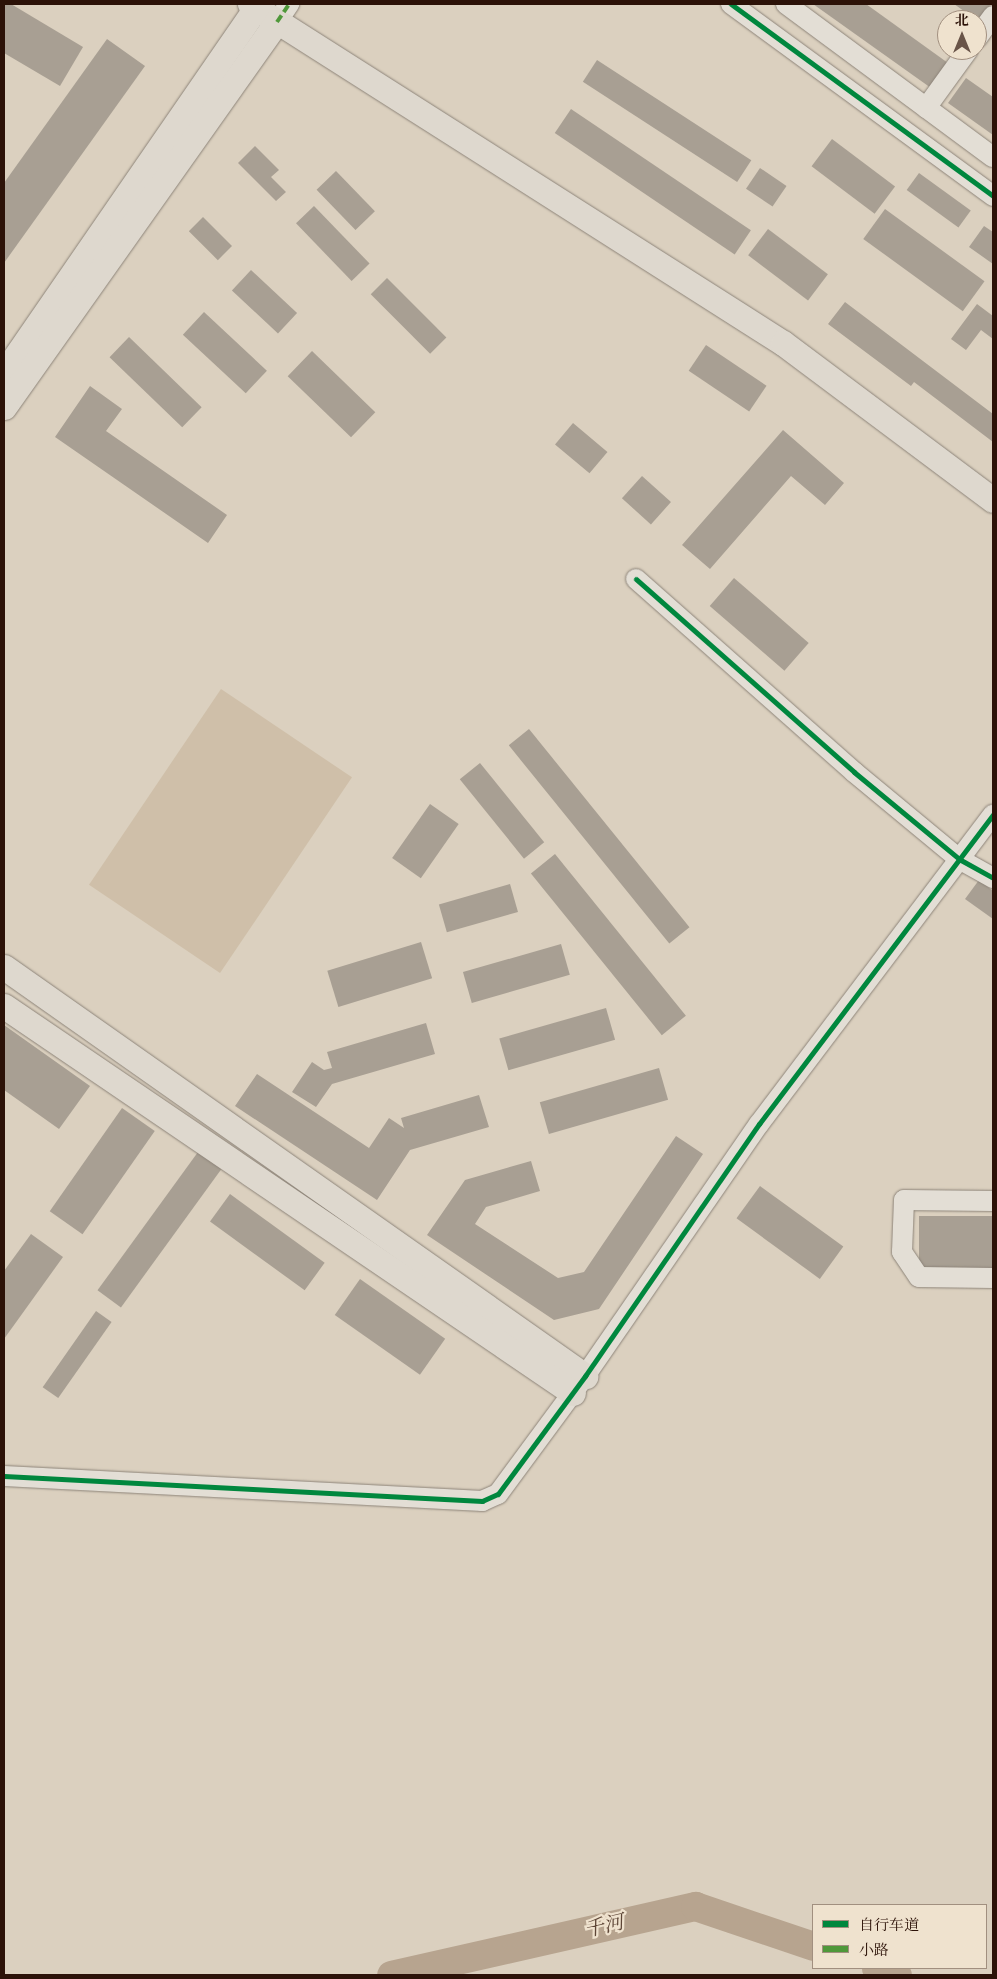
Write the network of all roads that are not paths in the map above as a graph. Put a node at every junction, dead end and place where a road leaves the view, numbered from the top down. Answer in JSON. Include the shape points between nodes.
{"nodes":[{"id":1,"x":731,"y":4,"type":"edge"},
{"id":2,"x":786,"y":4,"type":"edge"},
{"id":3,"x":253,"y":6,"type":"edge"},
{"id":4,"x":283,"y":13,"type":"edge"},
{"id":5,"x":961,"y":60,"type":"edge"},
{"id":6,"x":926,"y":108,"type":"junction"},
{"id":7,"x":993,"y":157,"type":"edge"},
{"id":8,"x":993,"y":196,"type":"edge"},
{"id":9,"x":4,"y":373,"type":"edge"},
{"id":10,"x":6,"y":399,"type":"edge"},
{"id":11,"x":993,"y":500,"type":"edge"},
{"id":12,"x":636,"y":579,"type":"dead end"},
{"id":13,"x":993,"y":816,"type":"edge"},
{"id":14,"x":959,"y":860,"type":"junction"},
{"id":15,"x":993,"y":878,"type":"edge"},
{"id":16,"x":4,"y":967,"type":"edge"},
{"id":17,"x":4,"y":1006,"type":"edge"},
{"id":18,"x":993,"y":1201,"type":"edge"},
{"id":19,"x":993,"y":1278,"type":"edge"},
{"id":20,"x":579,"y":1384,"type":"junction"},
{"id":21,"x":4,"y":1476,"type":"edge"}],
"edges":[{"from":1,"to":8,"type":"street"},
{"from":2,"to":6,"type":"street"},
{"from":3,"to":4,"type":"main road"},
{"from":3,"to":9,"type":"main road"},
{"from":4,"to":10,"type":"main road"},
{"from":4,"to":11,"type":"main road","via":[[783,343]]},
{"from":5,"to":6,"type":"street"},
{"from":6,"to":7,"type":"street"},
{"from":12,"to":14,"type":"street","via":[[854,772]]},
{"from":13,"to":14,"type":"street"},
{"from":14,"to":15,"type":"street"},
{"from":14,"to":20,"type":"street","via":[[760,1124]]},
{"from":16,"to":20,"type":"main road"},
{"from":17,"to":20,"type":"main road"},
{"from":18,"to":19,"type":"street","via":[[904,1200],[902,1252],[919,1277]]},
{"from":20,"to":21,"type":"street","via":[[498,1494],[482,1501]]}]}
